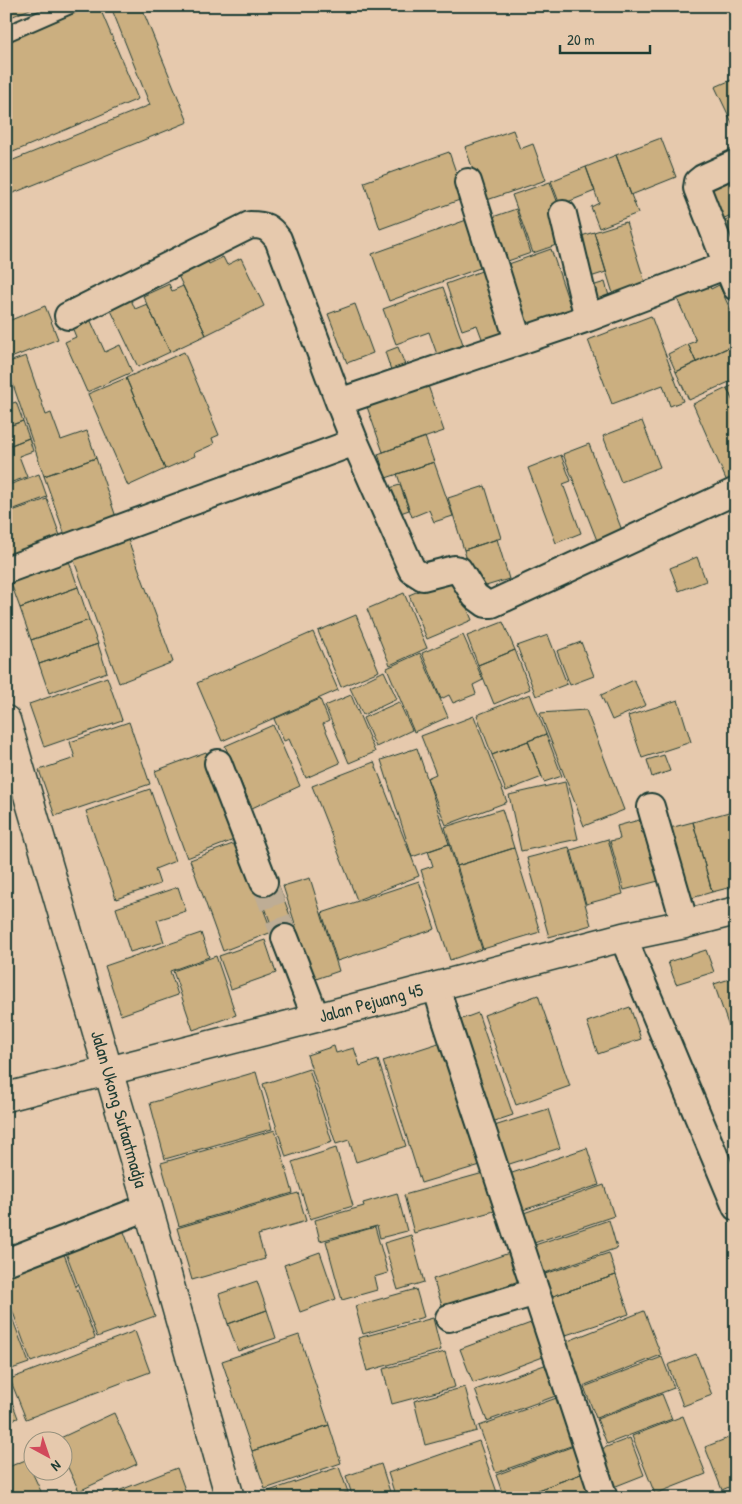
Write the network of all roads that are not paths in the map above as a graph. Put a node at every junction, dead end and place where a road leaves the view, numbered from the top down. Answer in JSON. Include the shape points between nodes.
{"nodes":[{"id":1,"x":70,"y":6,"type":"edge"},
{"id":2,"x":6,"y":34,"type":"edge"},
{"id":3,"x":736,"y":163,"type":"edge"},
{"id":4,"x":468,"y":182,"type":"dead end"},
{"id":5,"x":563,"y":214,"type":"dead end"},
{"id":6,"x":724,"y":272,"type":"edge"},
{"id":7,"x":68,"y":316,"type":"dead end"},
{"id":8,"x":588,"y":318,"type":"junction"},
{"id":9,"x":518,"y":340,"type":"junction"},
{"id":10,"x":339,"y":402,"type":"junction"},
{"id":11,"x":355,"y":442,"type":"junction"},
{"id":12,"x":736,"y":491,"type":"edge"},
{"id":13,"x":6,"y":570,"type":"edge"},
{"id":14,"x":6,"y":720,"type":"edge"},
{"id":15,"x":218,"y":763,"type":"dead end"},
{"id":16,"x":651,"y":807,"type":"dead end"},
{"id":17,"x":264,"y":882,"type":"tunnel mouth"},
{"id":18,"x":736,"y":911,"type":"edge"},
{"id":19,"x":686,"y":924,"type":"junction"},
{"id":20,"x":623,"y":937,"type":"junction"},
{"id":21,"x":285,"y":938,"type":"tunnel mouth"},
{"id":22,"x":436,"y":986,"type":"junction"},
{"id":23,"x":316,"y":1018,"type":"junction"},
{"id":24,"x":107,"y":1071,"type":"junction"},
{"id":25,"x":6,"y":1096,"type":"edge"},
{"id":26,"x":148,"y":1207,"type":"junction"},
{"id":27,"x":736,"y":1207,"type":"edge"},
{"id":28,"x":6,"y":1262,"type":"edge"},
{"id":29,"x":536,"y":1292,"type":"junction"},
{"id":30,"x":450,"y":1318,"type":"dead end"},
{"id":31,"x":230,"y":1498,"type":"edge"},
{"id":32,"x":604,"y":1498,"type":"edge"}],
"edges":[{"from":1,"to":2,"type":"lane"},
{"from":3,"to":6,"type":"street","via":[[703,178],[697,188]]},
{"from":4,"to":9,"type":"street"},
{"from":5,"to":8,"type":"street"},
{"from":6,"to":8,"type":"street"},
{"from":7,"to":10,"type":"street","via":[[250,225],[262,225],[272,230],[278,239]]},
{"from":8,"to":9,"type":"street"},
{"from":9,"to":10,"type":"street"},
{"from":10,"to":11,"type":"street"},
{"from":11,"to":12,"type":"street","via":[[412,570],[422,577],[459,570],[475,596],[486,604],[501,600]]},
{"from":11,"to":13,"type":"street"},
{"from":14,"to":24,"type":"main road","name":"Jalan Ukong Sutaatmadja"},
{"from":15,"to":17,"type":"street"},
{"from":16,"to":19,"type":"street"},
{"from":18,"to":19,"type":"main road","name":"Jalan Pejuang 45"},
{"from":19,"to":20,"type":"main road","name":"Jalan Pejuang 45"},
{"from":20,"to":22,"type":"main road","name":"Jalan Pejuang 45"},
{"from":20,"to":27,"type":"street"},
{"from":21,"to":23,"type":"street"},
{"from":22,"to":23,"type":"main road","name":"Jalan Pejuang 45"},
{"from":22,"to":29,"type":"street"},
{"from":23,"to":24,"type":"main road","name":"Jalan Pejuang 45"},
{"from":24,"to":25,"type":"main road","name":"Jalan Pejuang 45"},
{"from":24,"to":26,"type":"main road","name":"Jalan Ukong Sutaatmadja"},
{"from":26,"to":28,"type":"street"},
{"from":26,"to":31,"type":"main road","name":"Jalan Ukong Sutaatmadja"},
{"from":29,"to":30,"type":"street"},
{"from":29,"to":32,"type":"street"}]}
